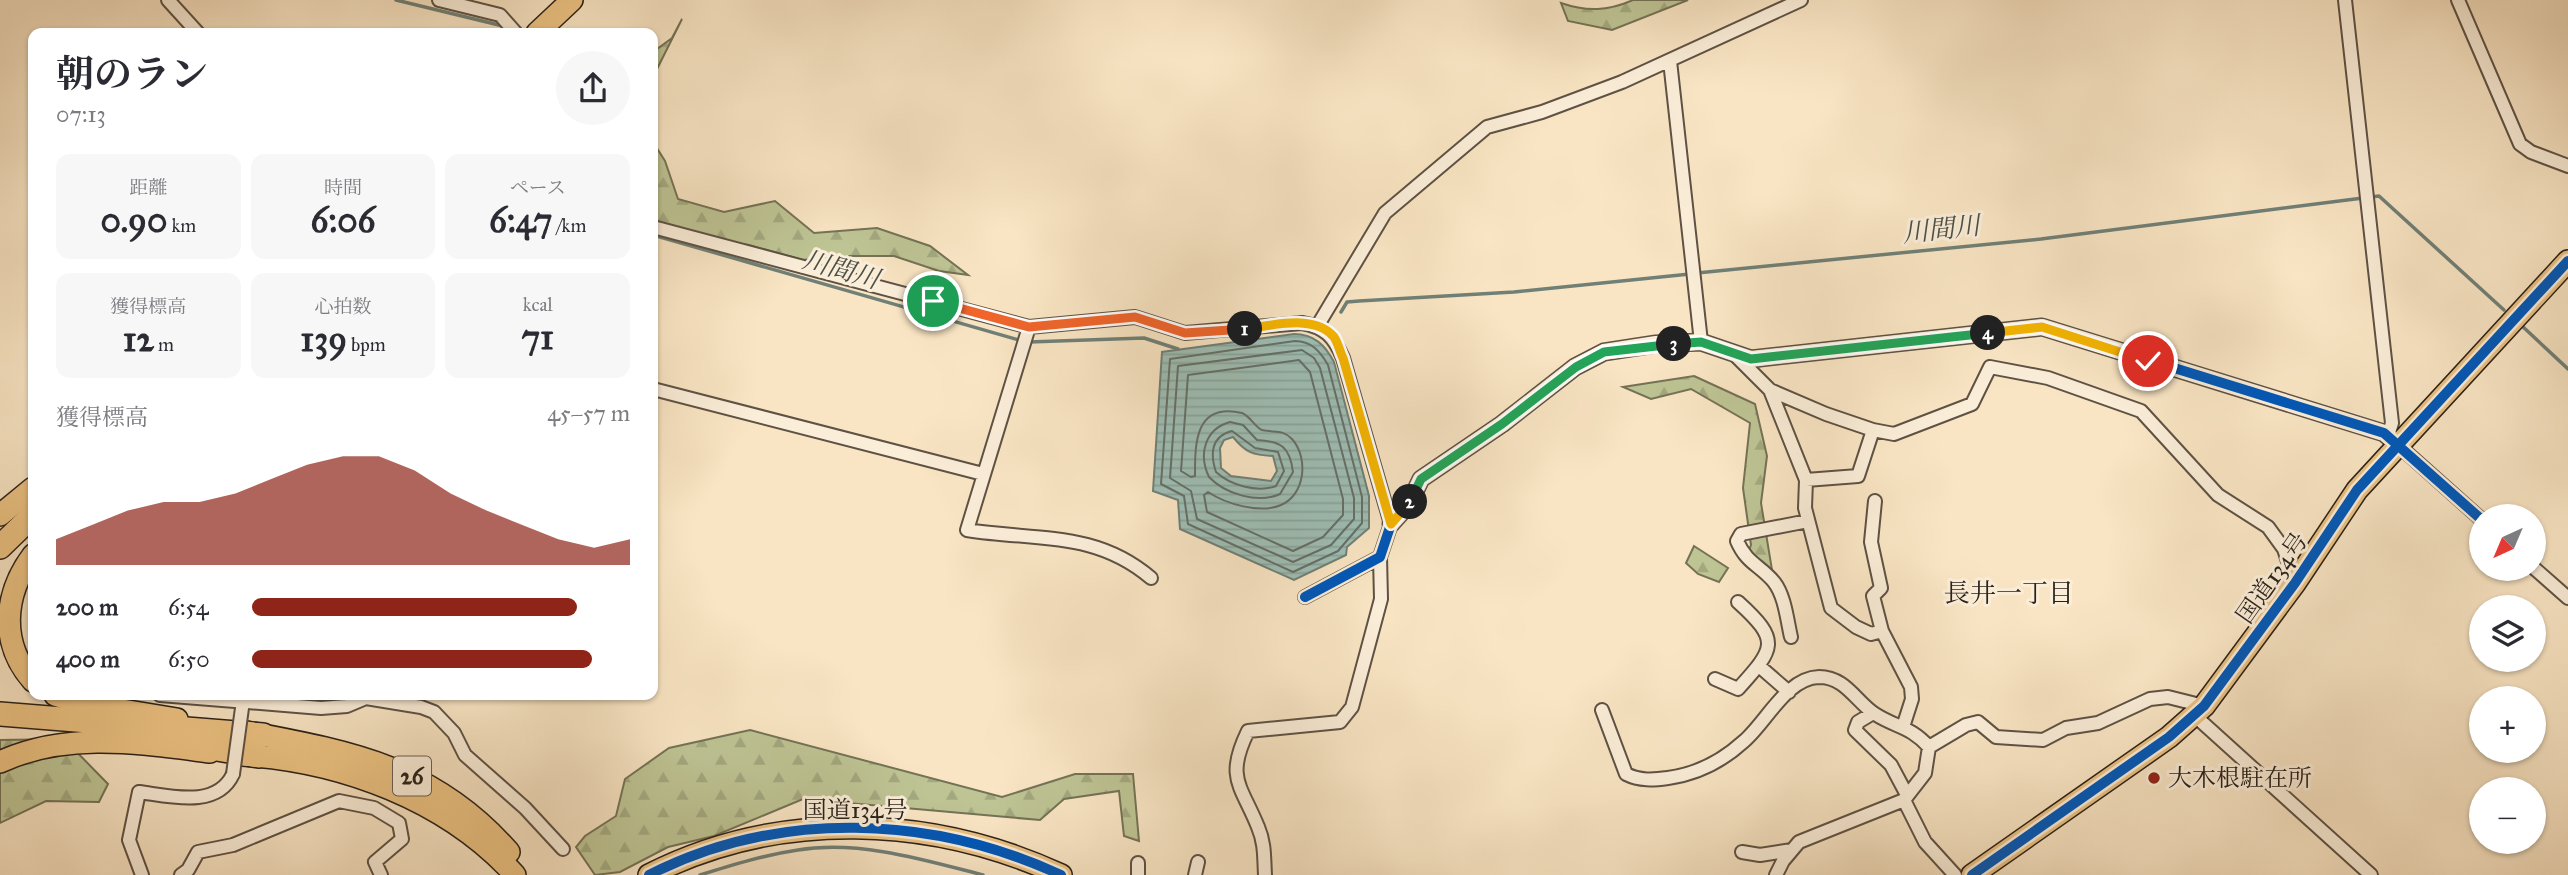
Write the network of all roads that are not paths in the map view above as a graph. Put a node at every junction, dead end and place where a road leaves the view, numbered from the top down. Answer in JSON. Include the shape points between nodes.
{"nodes":[{"id":1,"x":439,"y":0,"type":"edge"},
{"id":2,"x":572,"y":0,"type":"edge"},
{"id":3,"x":1801,"y":0,"type":"edge"},
{"id":4,"x":2345,"y":0,"type":"edge"},
{"id":5,"x":2458,"y":0,"type":"edge"},
{"id":6,"x":172,"y":1,"type":"edge"},
{"id":7,"x":194,"y":28,"type":"edge"},
{"id":8,"x":512,"y":28,"type":"edge"},
{"id":9,"x":542,"y":28,"type":"edge"},
{"id":10,"x":1670,"y":61,"type":"junction"},
{"id":11,"x":2568,"y":166,"type":"edge"},
{"id":12,"x":658,"y":229,"type":"edge"},
{"id":13,"x":2568,"y":261,"type":"edge"},
{"id":14,"x":1318,"y":325,"type":"junction"},
{"id":15,"x":1029,"y":327,"type":"junction"},
{"id":16,"x":1701,"y":342,"type":"junction"},
{"id":17,"x":1735,"y":355,"type":"junction"},
{"id":18,"x":658,"y":390,"type":"edge"},
{"id":19,"x":1770,"y":390,"type":"junction"},
{"id":20,"x":1873,"y":430,"type":"junction"},
{"id":21,"x":2393,"y":440,"type":"junction"},
{"id":22,"x":983,"y":474,"type":"junction"},
{"id":23,"x":1806,"y":480,"type":"junction"},
{"id":24,"x":28,"y":492,"type":"edge"},
{"id":25,"x":1875,"y":501,"type":"dead end"},
{"id":26,"x":2469,"y":508,"type":"edge"},
{"id":27,"x":0,"y":515,"type":"edge"},
{"id":28,"x":28,"y":520,"type":"edge"},
{"id":29,"x":1808,"y":521,"type":"junction"},
{"id":30,"x":1391,"y":524,"type":"junction"},
{"id":31,"x":28,"y":530,"type":"edge"},
{"id":32,"x":0,"y":547,"type":"edge"},
{"id":33,"x":0,"y":557,"type":"edge"},
{"id":34,"x":1380,"y":557,"type":"junction"},
{"id":35,"x":28,"y":564,"type":"edge"},
{"id":36,"x":1151,"y":578,"type":"dead end"},
{"id":37,"x":2546,"y":579,"type":"edge"},
{"id":38,"x":2295,"y":583,"type":"junction"},
{"id":39,"x":1305,"y":597,"type":"dead end"},
{"id":40,"x":2568,"y":598,"type":"edge"},
{"id":41,"x":1738,"y":602,"type":"dead end"},
{"id":42,"x":1882,"y":631,"type":"junction"},
{"id":43,"x":1791,"y":637,"type":"dead end"},
{"id":44,"x":1759,"y":666,"type":"junction"},
{"id":45,"x":28,"y":674,"type":"edge"},
{"id":46,"x":1715,"y":679,"type":"dead end"},
{"id":47,"x":1788,"y":692,"type":"junction"},
{"id":48,"x":71,"y":700,"type":"edge"},
{"id":49,"x":201,"y":700,"type":"edge"},
{"id":50,"x":361,"y":700,"type":"edge"},
{"id":51,"x":378,"y":700,"type":"edge"},
{"id":52,"x":242,"y":705,"type":"junction"},
{"id":53,"x":1602,"y":710,"type":"dead end"},
{"id":54,"x":2199,"y":710,"type":"junction"},
{"id":55,"x":1873,"y":713,"type":"junction"},
{"id":56,"x":0,"y":714,"type":"edge"},
{"id":57,"x":0,"y":726,"type":"edge"},
{"id":58,"x":1903,"y":727,"type":"junction"},
{"id":59,"x":261,"y":745,"type":"junction"},
{"id":60,"x":1929,"y":747,"type":"junction"},
{"id":61,"x":0,"y":762,"type":"edge"},
{"id":62,"x":1905,"y":798,"type":"junction"},
{"id":63,"x":563,"y":849,"type":"dead end"},
{"id":64,"x":1792,"y":850,"type":"junction"},
{"id":65,"x":1742,"y":852,"type":"dead end"},
{"id":66,"x":142,"y":875,"type":"edge"},
{"id":67,"x":181,"y":875,"type":"edge"},
{"id":68,"x":381,"y":875,"type":"edge"},
{"id":69,"x":515,"y":875,"type":"edge"},
{"id":70,"x":529,"y":875,"type":"edge"},
{"id":71,"x":649,"y":875,"type":"edge"},
{"id":72,"x":1061,"y":875,"type":"edge"},
{"id":73,"x":1265,"y":875,"type":"edge"},
{"id":74,"x":1776,"y":875,"type":"edge"},
{"id":75,"x":1955,"y":875,"type":"edge"},
{"id":76,"x":1972,"y":875,"type":"edge"},
{"id":77,"x":2371,"y":875,"type":"edge"}],
"edges":[{"from":1,"to":8,"type":"street","via":[[500,15]]},
{"from":2,"to":9,"type":"main road"},
{"from":3,"to":10,"type":"street"},
{"from":4,"to":21,"type":"street"},
{"from":5,"to":11,"type":"street","via":[[2520,144]]},
{"from":6,"to":7,"type":"street"},
{"from":10,"to":14,"type":"street","via":[[1542,112],[1487,127],[1385,213]]},
{"from":10,"to":16,"type":"street"},
{"from":12,"to":15,"type":"street"},
{"from":13,"to":21,"type":"main road","name":"国道134号"},
{"from":14,"to":15,"type":"street","via":[[1185,333],[1135,317]]},
{"from":14,"to":30,"type":"street","via":[[1334,338],[1343,358]]},
{"from":15,"to":22,"type":"street"},
{"from":16,"to":17,"type":"street"},
{"from":16,"to":30,"type":"street","via":[[1604,352],[1576,367],[1421,479],[1409,504]]},
{"from":17,"to":19,"type":"street"},
{"from":17,"to":21,"type":"street","via":[[1751,359],[2042,327]]},
{"from":18,"to":22,"type":"street"},
{"from":19,"to":20,"type":"street"},
{"from":19,"to":23,"type":"street"},
{"from":20,"to":23,"type":"street","via":[[1858,476]]},
{"from":20,"to":38,"type":"street","via":[[1894,434],[1972,404],[1990,367],[2048,377],[2141,411],[2218,495],[2268,527],[2284,549]]},
{"from":21,"to":26,"type":"street"},
{"from":21,"to":38,"type":"main road","name":"国道134号"},
{"from":22,"to":36,"type":"street","via":[[967,530],[1089,543],[1132,561]]},
{"from":23,"to":29,"type":"street"},
{"from":24,"to":27,"type":"main road"},
{"from":25,"to":42,"type":"street","via":[[1871,542],[1881,588],[1873,596]]},
{"from":28,"to":32,"type":"highway"},
{"from":29,"to":42,"type":"street","via":[[1831,608],[1871,634]]},
{"from":29,"to":43,"type":"street","via":[[1741,534],[1737,541],[1749,563],[1775,583]]},
{"from":30,"to":34,"type":"street"},
{"from":31,"to":33,"type":"highway"},
{"from":34,"to":39,"type":"street"},
{"from":34,"to":73,"type":"street","via":[[1381,599],[1352,707],[1340,722],[1248,731],[1238,750],[1235,769],[1264,845]]},
{"from":35,"to":45,"type":"main road","via":[[8,598],[4,627],[12,653]]},
{"from":37,"to":40,"type":"street"},
{"from":38,"to":54,"type":"main road","name":"国道134号"},
{"from":41,"to":44,"type":"street","via":[[1769,636],[1769,649]]},
{"from":42,"to":58,"type":"street","via":[[1911,687]]},
{"from":44,"to":46,"type":"street","via":[[1738,689]]},
{"from":44,"to":47,"type":"street"},
{"from":47,"to":53,"type":"street","via":[[1745,741],[1713,764],[1685,776],[1656,779],[1626,774]]},
{"from":47,"to":55,"type":"street","via":[[1805,681],[1830,679],[1849,688]]},
{"from":48,"to":59,"type":"main road","number":"26"},
{"from":49,"to":52,"type":"street"},
{"from":50,"to":52,"type":"street","via":[[321,708]]},
{"from":51,"to":63,"type":"street","via":[[434,712],[473,763]]},
{"from":52,"to":66,"type":"street","bridge":true,"via":[[233,774],[222,789],[206,797],[139,792],[129,840]]},
{"from":54,"to":60,"type":"street","via":[[2168,697],[2150,699],[2098,723],[2066,729],[2043,740],[1996,737],[1978,722]]},
{"from":54,"to":76,"type":"main road","name":"国道134号","via":[[2130,766]]},
{"from":54,"to":77,"type":"street"},
{"from":55,"to":58,"type":"street"},
{"from":55,"to":62,"type":"street","via":[[1858,722],[1855,730],[1891,765]]},
{"from":56,"to":59,"type":"highway","number":"26"},
{"from":57,"to":59,"type":"highway","number":"26","via":[[184,744]]},
{"from":58,"to":60,"type":"street"},
{"from":59,"to":61,"type":"main road","via":[[77,741],[45,745]]},
{"from":59,"to":69,"type":"main road","number":"26","via":[[413,799],[473,837]]},
{"from":59,"to":70,"type":"main road","number":"26","via":[[360,756],[435,788],[467,810]]},
{"from":60,"to":62,"type":"street","via":[[1925,774]]},
{"from":62,"to":64,"type":"street","via":[[1799,842]]},
{"from":62,"to":75,"type":"street","via":[[1925,842]]},
{"from":64,"to":65,"type":"street","via":[[1760,855]]},
{"from":64,"to":74,"type":"street"},
{"from":67,"to":68,"type":"street","via":[[198,852],[233,845],[338,801],[374,808],[399,823],[402,839],[375,862]]},
{"from":71,"to":72,"type":"main road","name":"国道134号","via":[[694,856],[771,834],[859,827],[926,832],[975,842]]}]}
